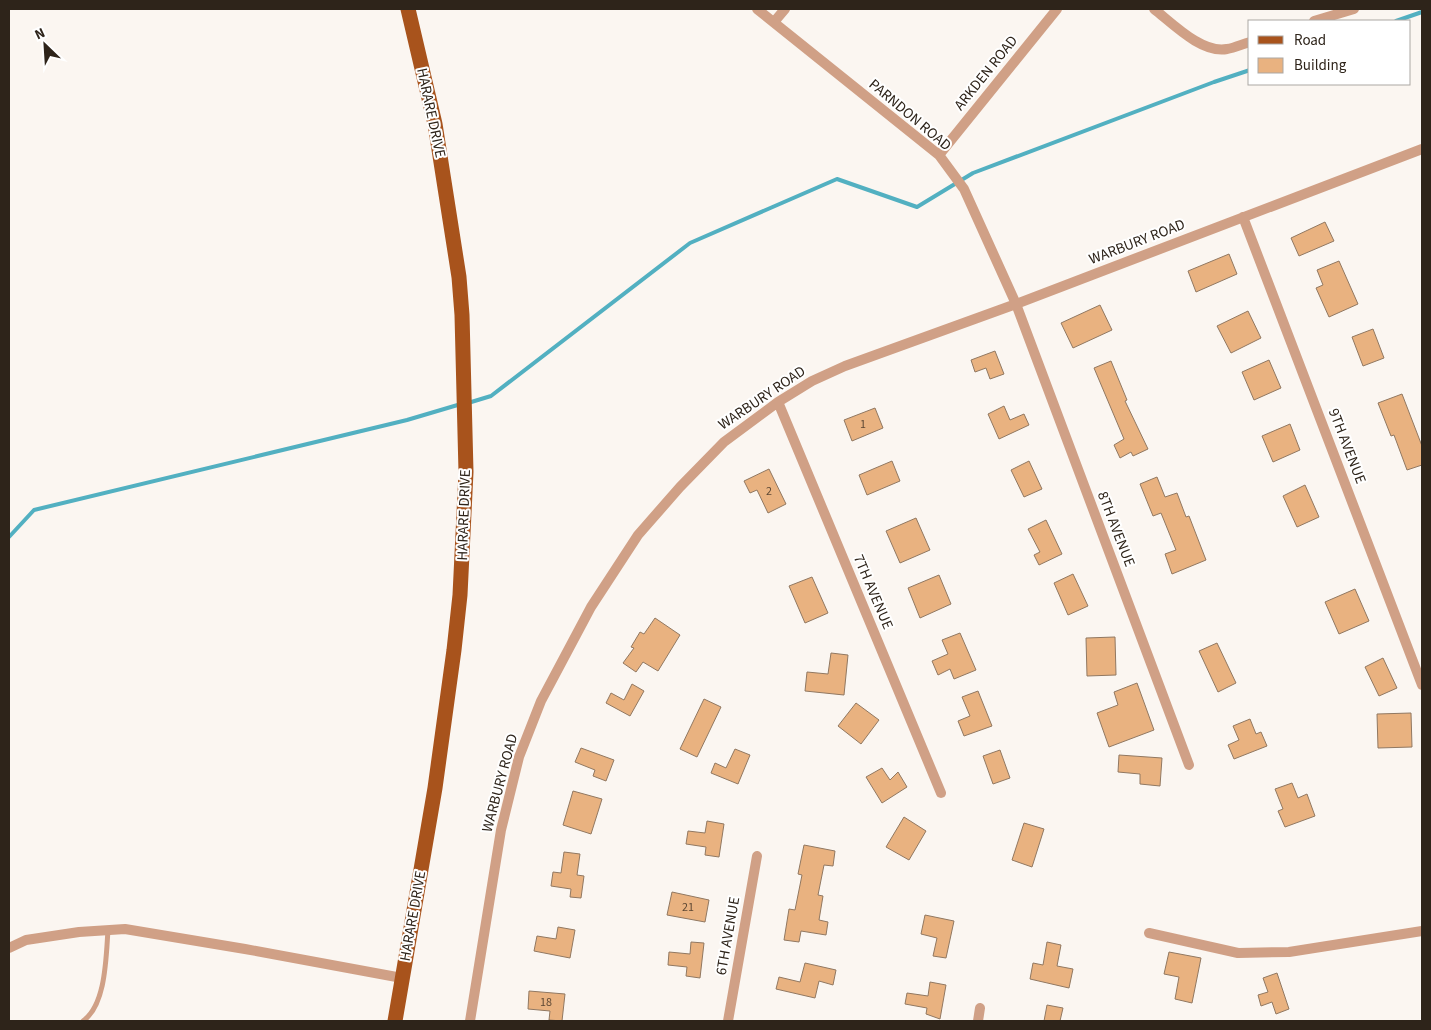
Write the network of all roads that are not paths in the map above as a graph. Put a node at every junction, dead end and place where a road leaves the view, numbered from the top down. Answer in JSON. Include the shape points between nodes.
{"nodes":[{"id":1,"x":408,"y":9,"type":"edge"},
{"id":2,"x":757,"y":9,"type":"edge"},
{"id":3,"x":785,"y":9,"type":"edge"},
{"id":4,"x":1057,"y":9,"type":"edge"},
{"id":5,"x":1154,"y":9,"type":"edge"},
{"id":6,"x":1349,"y":9,"type":"edge"},
{"id":7,"x":1317,"y":20,"type":"edge"},
{"id":8,"x":774,"y":22,"type":"junction"},
{"id":9,"x":1248,"y":43,"type":"edge"},
{"id":10,"x":1422,"y":149,"type":"edge"},
{"id":11,"x":939,"y":155,"type":"junction"},
{"id":12,"x":1243,"y":217,"type":"junction"},
{"id":13,"x":1016,"y":304,"type":"junction"},
{"id":14,"x":778,"y":402,"type":"junction"},
{"id":15,"x":1422,"y":686,"type":"edge"},
{"id":16,"x":1188,"y":764,"type":"dead end"},
{"id":17,"x":941,"y":793,"type":"dead end"},
{"id":18,"x":756,"y":856,"type":"dead end"},
{"id":19,"x":108,"y":930,"type":"junction"},
{"id":20,"x":1422,"y":931,"type":"edge"},
{"id":21,"x":1149,"y":933,"type":"dead end"},
{"id":22,"x":9,"y":948,"type":"edge"},
{"id":23,"x":402,"y":978,"type":"junction"},
{"id":24,"x":980,"y":1008,"type":"dead end"},
{"id":25,"x":83,"y":1021,"type":"edge"},
{"id":26,"x":395,"y":1021,"type":"edge"},
{"id":27,"x":470,"y":1021,"type":"edge"},
{"id":28,"x":728,"y":1021,"type":"edge"},
{"id":29,"x":978,"y":1021,"type":"edge"}],
"edges":[{"from":1,"to":23,"type":"main road","name":"HARARE DRIVE","via":[[435,124],[452,230],[462,315],[466,422],[460,596],[435,788]]},
{"from":2,"to":8,"type":"street","name":"PARNDON ROAD"},
{"from":3,"to":8,"type":"street"},
{"from":4,"to":11,"type":"street","name":"ARKDEN ROAD"},
{"from":5,"to":9,"type":"street","via":[[1209,48],[1226,50]]},
{"from":6,"to":7,"type":"street"},
{"from":8,"to":11,"type":"street","name":"PARNDON ROAD"},
{"from":10,"to":12,"type":"street","name":"WARBURY ROAD"},
{"from":11,"to":13,"type":"street","name":"PARNDON ROAD","via":[[964,189]]},
{"from":12,"to":13,"type":"street","name":"WARBURY ROAD"},
{"from":12,"to":15,"type":"street","name":"9TH AVENUE"},
{"from":13,"to":14,"type":"street","name":"WARBURY ROAD","via":[[845,366]]},
{"from":13,"to":16,"type":"street","name":"8TH AVENUE"},
{"from":14,"to":17,"type":"street","name":"7TH AVENUE"},
{"from":14,"to":27,"type":"street","name":"WARBURY ROAD","via":[[724,442],[638,534],[591,607],[541,702],[519,757],[501,830]]},
{"from":18,"to":28,"type":"street","name":"6TH AVENUE"},
{"from":19,"to":22,"type":"street","via":[[26,940]]},
{"from":19,"to":23,"type":"street","via":[[126,929]]},
{"from":19,"to":25,"type":"lane","via":[[98,1001],[91,1016]]},
{"from":20,"to":21,"type":"street","via":[[1280,952],[1238,952]]},
{"from":23,"to":26,"type":"main road","name":"HARARE DRIVE"},
{"from":24,"to":29,"type":"street"}]}
